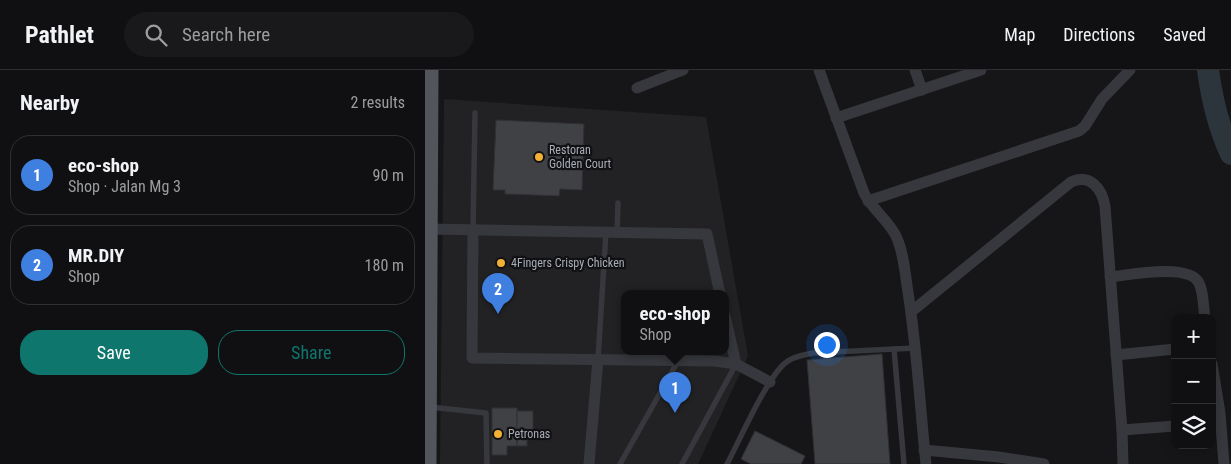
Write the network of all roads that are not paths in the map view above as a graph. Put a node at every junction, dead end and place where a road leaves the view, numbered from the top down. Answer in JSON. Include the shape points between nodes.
{"nodes":[{"id":1,"x":683,"y":70,"type":"edge"},
{"id":2,"x":819,"y":70,"type":"edge"},
{"id":3,"x":915,"y":70,"type":"edge"},
{"id":4,"x":981,"y":70,"type":"edge"},
{"id":5,"x":1131,"y":70,"type":"edge"},
{"id":6,"x":428,"y":75,"type":"edge"},
{"id":7,"x":637,"y":88,"type":"dead end"},
{"id":8,"x":922,"y":90,"type":"junction"},
{"id":9,"x":475,"y":113,"type":"dead end"},
{"id":10,"x":836,"y":118,"type":"junction"},
{"id":11,"x":868,"y":200,"type":"junction"},
{"id":12,"x":618,"y":203,"type":"dead end"},
{"id":13,"x":428,"y":229,"type":"junction"},
{"id":14,"x":473,"y":229,"type":"junction"},
{"id":15,"x":612,"y":232,"type":"junction"},
{"id":16,"x":1110,"y":277,"type":"junction"},
{"id":17,"x":719,"y":290,"type":"edge"},
{"id":18,"x":911,"y":312,"type":"junction"},
{"id":19,"x":1204,"y":314,"type":"edge"},
{"id":20,"x":729,"y":333,"type":"edge"},
{"id":21,"x":915,"y":348,"type":"junction"},
{"id":22,"x":894,"y":349,"type":"junction"},
{"id":23,"x":1171,"y":349,"type":"edge"},
{"id":24,"x":1116,"y":355,"type":"junction"},
{"id":25,"x":598,"y":359,"type":"junction"},
{"id":26,"x":679,"y":360,"type":"junction"},
{"id":27,"x":736,"y":364,"type":"junction"},
{"id":28,"x":427,"y":374,"type":"edge"},
{"id":29,"x":770,"y":382,"type":"junction"},
{"id":30,"x":1215,"y":404,"type":"edge"},
{"id":31,"x":428,"y":407,"type":"junction"},
{"id":32,"x":1217,"y":424,"type":"edge"},
{"id":33,"x":1171,"y":426,"type":"edge"},
{"id":34,"x":1122,"y":430,"type":"junction"},
{"id":35,"x":426,"y":442,"type":"edge"},
{"id":36,"x":924,"y":450,"type":"junction"},
{"id":37,"x":427,"y":464,"type":"edge"},
{"id":38,"x":487,"y":464,"type":"edge"},
{"id":39,"x":589,"y":464,"type":"edge"},
{"id":40,"x":621,"y":464,"type":"edge"},
{"id":41,"x":683,"y":464,"type":"edge"},
{"id":42,"x":727,"y":464,"type":"edge"},
{"id":43,"x":904,"y":464,"type":"edge"},
{"id":44,"x":926,"y":464,"type":"edge"},
{"id":45,"x":1044,"y":464,"type":"edge"},
{"id":46,"x":1123,"y":464,"type":"edge"},
{"id":47,"x":1225,"y":464,"type":"edge"}],
"edges":[{"from":1,"to":7,"type":"street"},
{"from":2,"to":10,"type":"street"},
{"from":3,"to":8,"type":"street"},
{"from":4,"to":8,"type":"street"},
{"from":5,"to":11,"type":"street","via":[[1102,98],[1085,126],[1079,130]]},
{"from":6,"to":13,"type":"main road"},
{"from":8,"to":10,"type":"street"},
{"from":9,"to":14,"type":"lane"},
{"from":10,"to":11,"type":"street"},
{"from":11,"to":18,"type":"street","via":[[897,236]]},
{"from":12,"to":15,"type":"lane"},
{"from":13,"to":14,"type":"street"},
{"from":13,"to":28,"type":"main road"},
{"from":14,"to":15,"type":"street"},
{"from":14,"to":25,"type":"street","via":[[472,358]]},
{"from":15,"to":17,"type":"street","via":[[707,234]]},
{"from":15,"to":25,"type":"lane"},
{"from":16,"to":18,"type":"street","via":[[1103,197],[1089,180],[1077,180]]},
{"from":16,"to":19,"type":"street","via":[[1175,271],[1189,274],[1199,284]]},
{"from":16,"to":24,"type":"street"},
{"from":18,"to":21,"type":"street"},
{"from":20,"to":27,"type":"street"},
{"from":21,"to":22,"type":"lane"},
{"from":21,"to":36,"type":"street"},
{"from":22,"to":29,"type":"lane","via":[[800,356],[780,367]]},
{"from":22,"to":43,"type":"lane"},
{"from":23,"to":24,"type":"street"},
{"from":24,"to":34,"type":"street"},
{"from":25,"to":26,"type":"street"},
{"from":25,"to":39,"type":"street"},
{"from":26,"to":27,"type":"street"},
{"from":26,"to":40,"type":"lane"},
{"from":27,"to":29,"type":"street"},
{"from":27,"to":41,"type":"lane"},
{"from":28,"to":31,"type":"main road"},
{"from":29,"to":42,"type":"lane"},
{"from":30,"to":32,"type":"street"},
{"from":31,"to":35,"type":"main road"},
{"from":31,"to":38,"type":"lane","via":[[486,413]]},
{"from":32,"to":47,"type":"street"},
{"from":33,"to":34,"type":"street"},
{"from":34,"to":46,"type":"street"},
{"from":35,"to":37,"type":"main road"},
{"from":36,"to":44,"type":"street"},
{"from":36,"to":45,"type":"street"}]}
